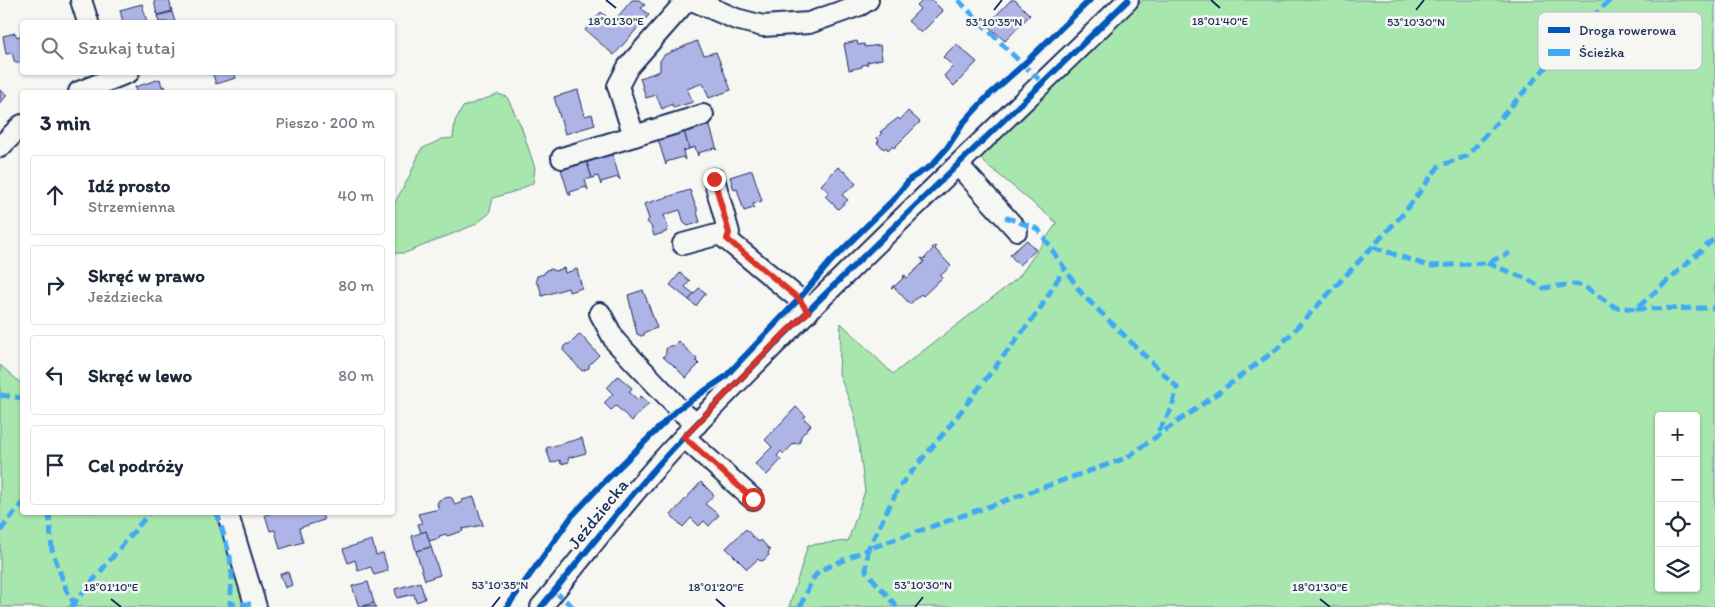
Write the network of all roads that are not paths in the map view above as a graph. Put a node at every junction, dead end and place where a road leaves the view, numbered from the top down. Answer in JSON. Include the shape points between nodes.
{"nodes":[{"id":1,"x":81,"y":0,"type":"edge"},
{"id":2,"x":687,"y":0,"type":"edge"},
{"id":3,"x":692,"y":0,"type":"edge"},
{"id":4,"x":868,"y":0,"type":"edge"},
{"id":5,"x":1128,"y":0,"type":"edge"},
{"id":6,"x":87,"y":20,"type":"edge"},
{"id":7,"x":122,"y":75,"type":"edge"},
{"id":8,"x":105,"y":82,"type":"edge"},
{"id":9,"x":84,"y":90,"type":"edge"},
{"id":10,"x":703,"y":115,"type":"dead end"},
{"id":11,"x":20,"y":127,"type":"edge"},
{"id":12,"x":634,"y":136,"type":"junction"},
{"id":13,"x":0,"y":147,"type":"edge"},
{"id":14,"x":562,"y":158,"type":"dead end"},
{"id":15,"x":958,"y":165,"type":"junction"},
{"id":16,"x":714,"y":179,"type":"dead end"},
{"id":17,"x":1017,"y":230,"type":"dead end"},
{"id":18,"x":727,"y":239,"type":"junction"},
{"id":19,"x":683,"y":244,"type":"dead end"},
{"id":20,"x":808,"y":312,"type":"junction"},
{"id":21,"x":600,"y":313,"type":"dead end"},
{"id":22,"x":690,"y":430,"type":"junction"},
{"id":23,"x":753,"y":499,"type":"dead end"},
{"id":24,"x":228,"y":515,"type":"edge"},
{"id":25,"x":256,"y":607,"type":"edge"},
{"id":26,"x":541,"y":607,"type":"edge"}],
"edges":[{"from":1,"to":6,"type":"street"},
{"from":2,"to":12,"type":"street","via":[[628,67],[618,86]]},
{"from":3,"to":4,"type":"street","via":[[736,19],[763,26],[809,24]]},
{"from":5,"to":15,"type":"street","name":"Jeździecka"},
{"from":7,"to":8,"type":"street"},
{"from":8,"to":9,"type":"street"},
{"from":10,"to":12,"type":"street"},
{"from":11,"to":13,"type":"street"},
{"from":12,"to":14,"type":"street"},
{"from":15,"to":17,"type":"street"},
{"from":15,"to":20,"type":"street","name":"Jeździecka"},
{"from":16,"to":18,"type":"street","via":[[729,233]]},
{"from":18,"to":19,"type":"street","via":[[720,234]]},
{"from":18,"to":20,"type":"street","via":[[799,299]]},
{"from":20,"to":22,"type":"street","name":"Jeździecka"},
{"from":21,"to":22,"type":"street","via":[[615,342],[671,400]]},
{"from":22,"to":23,"type":"street"},
{"from":22,"to":26,"type":"street","name":"Jeździecka"},
{"from":24,"to":25,"type":"street"}]}
